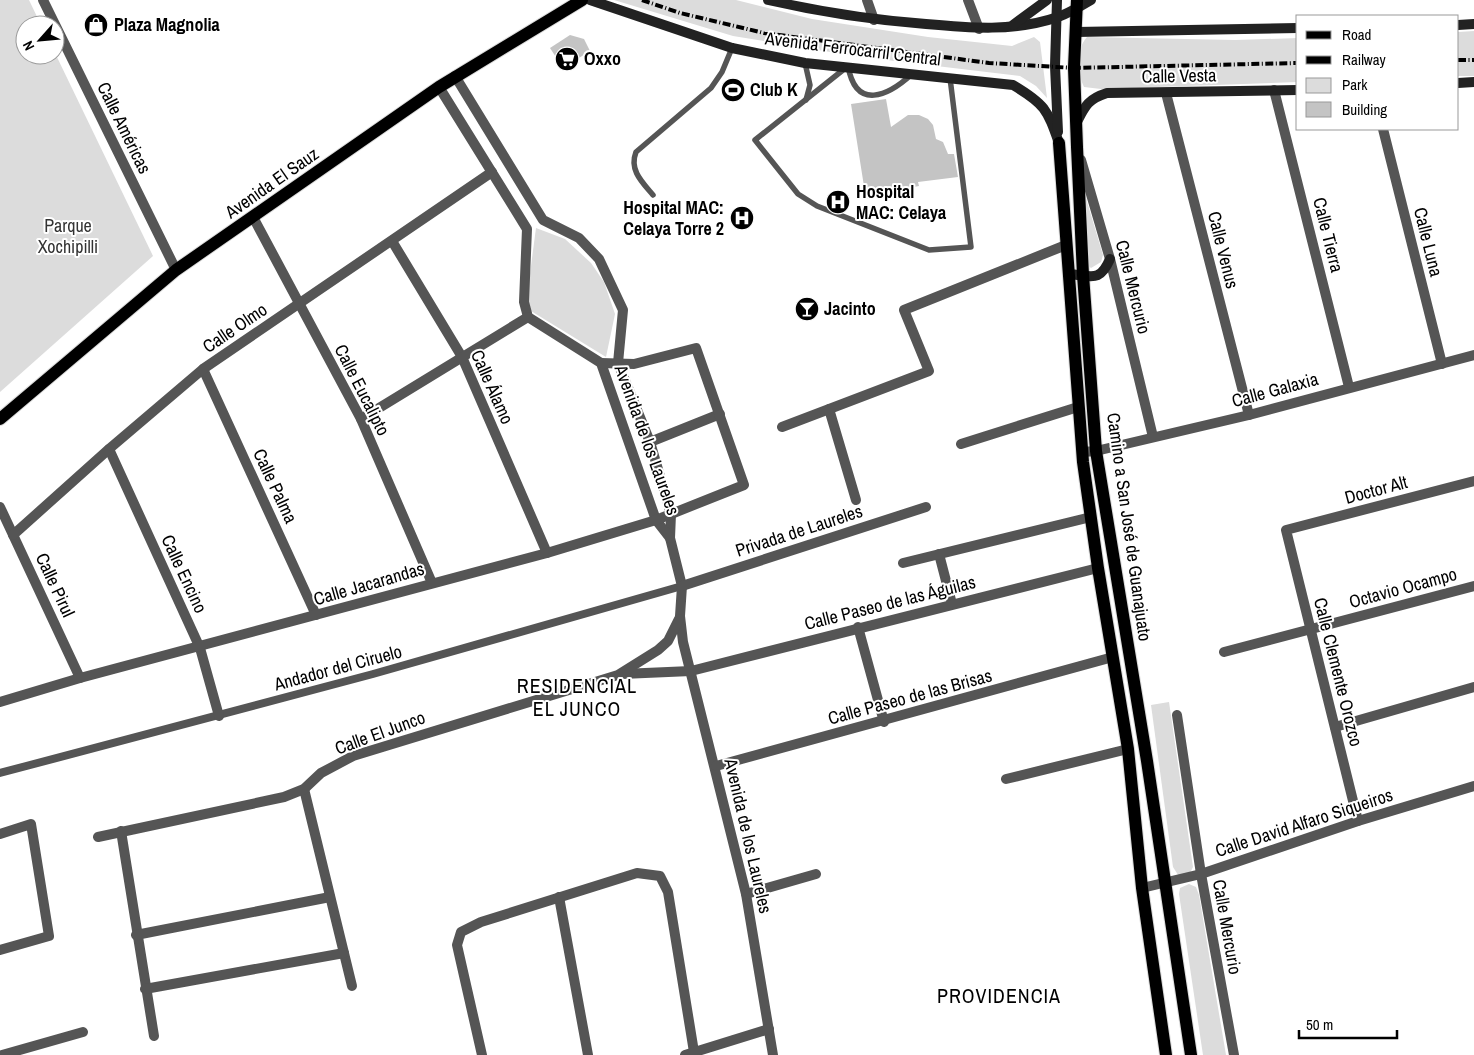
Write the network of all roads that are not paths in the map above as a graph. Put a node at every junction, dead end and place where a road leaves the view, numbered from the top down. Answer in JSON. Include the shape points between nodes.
{"nodes":[{"id":1,"x":43,"y":0,"type":"edge"},
{"id":2,"x":582,"y":0,"type":"edge"},
{"id":3,"x":590,"y":0,"type":"edge"},
{"id":4,"x":769,"y":0,"type":"edge"},
{"id":5,"x":867,"y":0,"type":"edge"},
{"id":6,"x":968,"y":0,"type":"edge"},
{"id":7,"x":1047,"y":0,"type":"edge"},
{"id":8,"x":1058,"y":0,"type":"edge"},
{"id":9,"x":1092,"y":0,"type":"edge"},
{"id":10,"x":1078,"y":4,"type":"edge"},
{"id":11,"x":1058,"y":17,"type":"junction"},
{"id":12,"x":874,"y":20,"type":"junction"},
{"id":13,"x":1474,"y":24,"type":"edge"},
{"id":14,"x":1459,"y":25,"type":"edge"},
{"id":15,"x":1010,"y":27,"type":"junction"},
{"id":16,"x":1296,"y":28,"type":"edge"},
{"id":17,"x":979,"y":29,"type":"junction"},
{"id":18,"x":1076,"y":32,"type":"junction"},
{"id":19,"x":732,"y":48,"type":"junction"},
{"id":20,"x":805,"y":63,"type":"junction"},
{"id":21,"x":848,"y":66,"type":"junction"},
{"id":22,"x":912,"y":74,"type":"junction"},
{"id":23,"x":456,"y":76,"type":"junction"},
{"id":24,"x":950,"y":78,"type":"junction"},
{"id":25,"x":1474,"y":82,"type":"edge"},
{"id":26,"x":1459,"y":83,"type":"edge"},
{"id":27,"x":439,"y":87,"type":"junction"},
{"id":28,"x":1274,"y":90,"type":"junction"},
{"id":29,"x":1296,"y":90,"type":"edge"},
{"id":30,"x":1166,"y":93,"type":"junction"},
{"id":31,"x":806,"y":100,"type":"junction"},
{"id":32,"x":1076,"y":123,"type":"junction"},
{"id":33,"x":1383,"y":130,"type":"edge"},
{"id":34,"x":1059,"y":142,"type":"junction"},
{"id":35,"x":1077,"y":147,"type":"junction"},
{"id":36,"x":492,"y":172,"type":"junction"},
{"id":37,"x":653,"y":194,"type":"dead end"},
{"id":38,"x":253,"y":217,"type":"junction"},
{"id":39,"x":392,"y":240,"type":"junction"},
{"id":40,"x":1066,"y":245,"type":"junction"},
{"id":41,"x":1110,"y":259,"type":"junction"},
{"id":42,"x":176,"y":270,"type":"junction"},
{"id":43,"x":1068,"y":274,"type":"junction"},
{"id":44,"x":1083,"y":275,"type":"junction"},
{"id":45,"x":300,"y":303,"type":"junction"},
{"id":46,"x":528,"y":317,"type":"junction"},
{"id":47,"x":1474,"y":355,"type":"edge"},
{"id":48,"x":462,"y":357,"type":"junction"},
{"id":49,"x":601,"y":363,"type":"junction"},
{"id":50,"x":618,"y":363,"type":"junction"},
{"id":51,"x":1442,"y":364,"type":"junction"},
{"id":52,"x":203,"y":369,"type":"junction"},
{"id":53,"x":1350,"y":387,"type":"junction"},
{"id":54,"x":1078,"y":407,"type":"junction"},
{"id":55,"x":830,"y":409,"type":"junction"},
{"id":56,"x":720,"y":414,"type":"junction"},
{"id":57,"x":1248,"y":415,"type":"junction"},
{"id":58,"x":0,"y":419,"type":"edge"},
{"id":59,"x":360,"y":419,"type":"junction"},
{"id":60,"x":782,"y":427,"type":"dead end"},
{"id":61,"x":1153,"y":437,"type":"junction"},
{"id":62,"x":650,"y":442,"type":"junction"},
{"id":63,"x":961,"y":444,"type":"dead end"},
{"id":64,"x":109,"y":449,"type":"junction"},
{"id":65,"x":1096,"y":451,"type":"junction"},
{"id":66,"x":1082,"y":452,"type":"junction"},
{"id":67,"x":1474,"y":481,"type":"edge"},
{"id":68,"x":856,"y":500,"type":"dead end"},
{"id":69,"x":926,"y":506,"type":"dead end"},
{"id":70,"x":0,"y":507,"type":"edge"},
{"id":71,"x":671,"y":514,"type":"junction"},
{"id":72,"x":1091,"y":517,"type":"junction"},
{"id":73,"x":656,"y":520,"type":"junction"},
{"id":74,"x":1286,"y":530,"type":"joint"},
{"id":75,"x":13,"y":535,"type":"junction"},
{"id":76,"x":670,"y":538,"type":"junction"},
{"id":77,"x":547,"y":554,"type":"junction"},
{"id":78,"x":939,"y":554,"type":"junction"},
{"id":79,"x":902,"y":563,"type":"dead end"},
{"id":80,"x":1098,"y":568,"type":"junction"},
{"id":81,"x":432,"y":583,"type":"junction"},
{"id":82,"x":682,"y":586,"type":"junction"},
{"id":83,"x":1474,"y":586,"type":"edge"},
{"id":84,"x":952,"y":604,"type":"junction"},
{"id":85,"x":316,"y":615,"type":"junction"},
{"id":86,"x":680,"y":616,"type":"junction"},
{"id":87,"x":858,"y":627,"type":"junction"},
{"id":88,"x":1311,"y":630,"type":"junction"},
{"id":89,"x":200,"y":648,"type":"junction"},
{"id":90,"x":1224,"y":652,"type":"dead end"},
{"id":91,"x":1113,"y":657,"type":"junction"},
{"id":92,"x":691,"y":671,"type":"junction"},
{"id":93,"x":618,"y":675,"type":"junction"},
{"id":94,"x":80,"y":678,"type":"junction"},
{"id":95,"x":1474,"y":687,"type":"edge"},
{"id":96,"x":0,"y":702,"type":"edge"},
{"id":97,"x":1177,"y":715,"type":"dead end"},
{"id":98,"x":219,"y":716,"type":"junction"},
{"id":99,"x":884,"y":722,"type":"junction"},
{"id":100,"x":1336,"y":727,"type":"junction"},
{"id":101,"x":1128,"y":749,"type":"junction"},
{"id":102,"x":1147,"y":761,"type":"junction"},
{"id":103,"x":716,"y":766,"type":"junction"},
{"id":104,"x":0,"y":773,"type":"edge"},
{"id":105,"x":1006,"y":779,"type":"dead end"},
{"id":106,"x":1474,"y":786,"type":"edge"},
{"id":107,"x":304,"y":789,"type":"junction"},
{"id":108,"x":1358,"y":821,"type":"junction"},
{"id":109,"x":121,"y":832,"type":"junction"},
{"id":110,"x":0,"y":834,"type":"edge"},
{"id":111,"x":98,"y":836,"type":"dead end"},
{"id":112,"x":816,"y":874,"type":"dead end"},
{"id":113,"x":1201,"y":874,"type":"junction"},
{"id":114,"x":1165,"y":881,"type":"junction"},
{"id":115,"x":1142,"y":888,"type":"junction"},
{"id":116,"x":746,"y":894,"type":"junction"},
{"id":117,"x":330,"y":897,"type":"junction"},
{"id":118,"x":559,"y":898,"type":"junction"},
{"id":119,"x":136,"y":935,"type":"junction"},
{"id":120,"x":0,"y":950,"type":"edge"},
{"id":121,"x":344,"y":954,"type":"junction"},
{"id":122,"x":352,"y":986,"type":"dead end"},
{"id":123,"x":145,"y":989,"type":"junction"},
{"id":124,"x":769,"y":1029,"type":"junction"},
{"id":125,"x":82,"y":1032,"type":"dead end"},
{"id":126,"x":154,"y":1036,"type":"dead end"},
{"id":127,"x":689,"y":1054,"type":"edge"},
{"id":128,"x":2,"y":1055,"type":"edge"},
{"id":129,"x":482,"y":1055,"type":"edge"},
{"id":130,"x":588,"y":1055,"type":"edge"},
{"id":131,"x":773,"y":1055,"type":"edge"},
{"id":132,"x":1166,"y":1055,"type":"edge"},
{"id":133,"x":1191,"y":1055,"type":"edge"},
{"id":134,"x":1234,"y":1055,"type":"edge"}],
"edges":[{"from":1,"to":42,"type":"street","name":"Calle Américas"},
{"from":2,"to":23,"type":"main road","name":"Avenida El Sauz"},
{"from":3,"to":19,"type":"main road","name":"Avenida Ferrocarril Central"},
{"from":4,"to":12,"type":"main road"},
{"from":5,"to":12,"type":"street"},
{"from":6,"to":17,"type":"street"},
{"from":7,"to":15,"type":"main road"},
{"from":8,"to":11,"type":"main road","name":"Camino a San José de Guanajuato"},
{"from":9,"to":10,"type":"main road"},
{"from":10,"to":11,"type":"main road"},
{"from":10,"to":18,"type":"main road","name":"Camino a San José de Guanajuato"},
{"from":11,"to":15,"type":"main road"},
{"from":11,"to":34,"type":"main road","name":"Camino a San José de Guanajuato","via":[[1055,66]]},
{"from":12,"to":17,"type":"main road"},
{"from":13,"to":14,"type":"main road"},
{"from":15,"to":17,"type":"main road"},
{"from":16,"to":18,"type":"main road"},
{"from":18,"to":32,"type":"main road","name":"Camino a San José de Guanajuato"},
{"from":19,"to":20,"type":"main road","name":"Avenida Ferrocarril Central"},
{"from":19,"to":37,"type":"lane","via":[[722,72],[710,88],[636,152],[633,167]]},
{"from":20,"to":21,"type":"main road","name":"Avenida Ferrocarril Central"},
{"from":20,"to":31,"type":"lane","via":[[810,85]]},
{"from":21,"to":22,"type":"main road","name":"Avenida Ferrocarril Central"},
{"from":21,"to":22,"type":"lane","via":[[850,81],[860,92],[876,95],[893,90]]},
{"from":21,"to":31,"type":"lane"},
{"from":22,"to":24,"type":"main road","name":"Avenida Ferrocarril Central"},
{"from":23,"to":27,"type":"main road","name":"Avenida El Sauz"},
{"from":23,"to":50,"type":"street","name":"Avenida de los Laureles","via":[[543,220],[579,238],[599,259],[623,310]]},
{"from":24,"to":31,"type":"lane","via":[[971,247],[929,250],[918,247],[817,206],[798,194],[755,140]]},
{"from":24,"to":34,"type":"main road","name":"Avenida Ferrocarril Central","via":[[1013,85],[1036,98],[1048,111]]},
{"from":25,"to":26,"type":"main road"},
{"from":27,"to":36,"type":"street"},
{"from":27,"to":38,"type":"main road","name":"Avenida El Sauz"},
{"from":28,"to":29,"type":"main road","name":"Calle Vesta"},
{"from":28,"to":30,"type":"main road","name":"Calle Vesta"},
{"from":28,"to":53,"type":"street","name":"Calle Tierra"},
{"from":30,"to":32,"type":"main road","name":"Calle Vesta","via":[[1107,93],[1094,97],[1084,107]]},
{"from":30,"to":57,"type":"street","name":"Calle Venus"},
{"from":32,"to":35,"type":"main road","name":"Camino a San José de Guanajuato"},
{"from":33,"to":51,"type":"street","name":"Calle Luna"},
{"from":34,"to":40,"type":"main road","name":"Camino a San José de Guanajuato"},
{"from":35,"to":41,"type":"street","name":"Calle Mercurio"},
{"from":35,"to":44,"type":"main road","name":"Camino a San José de Guanajuato"},
{"from":36,"to":39,"type":"street","name":"Calle Olmo"},
{"from":36,"to":46,"type":"street","via":[[527,229],[524,302]]},
{"from":38,"to":42,"type":"main road","name":"Avenida El Sauz"},
{"from":38,"to":45,"type":"street","name":"Calle Eucalipto"},
{"from":39,"to":45,"type":"street","name":"Calle Olmo"},
{"from":39,"to":48,"type":"street","name":"Calle Álamo"},
{"from":40,"to":43,"type":"main road","name":"Camino a San José de Guanajuato"},
{"from":40,"to":55,"type":"street","via":[[904,310],[929,372]]},
{"from":41,"to":44,"type":"main road","via":[[1099,276]]},
{"from":41,"to":61,"type":"street","name":"Calle Mercurio"},
{"from":42,"to":58,"type":"main road","name":"Avenida El Sauz"},
{"from":43,"to":44,"type":"main road"},
{"from":43,"to":54,"type":"main road","name":"Camino a San José de Guanajuato"},
{"from":44,"to":65,"type":"main road","name":"Camino a San José de Guanajuato"},
{"from":45,"to":52,"type":"street","name":"Calle Olmo"},
{"from":45,"to":59,"type":"street","name":"Calle Eucalipto"},
{"from":46,"to":48,"type":"street"},
{"from":46,"to":49,"type":"street","name":"Avenida de los Laureles"},
{"from":47,"to":51,"type":"street","name":"Calle Galaxia"},
{"from":48,"to":59,"type":"street"},
{"from":48,"to":77,"type":"street","name":"Calle Álamo"},
{"from":49,"to":50,"type":"street"},
{"from":49,"to":73,"type":"street","name":"Avenida de los Laureles"},
{"from":50,"to":56,"type":"street","via":[[634,364],[696,348]]},
{"from":50,"to":62,"type":"street","name":"Avenida de los Laureles"},
{"from":51,"to":53,"type":"street","name":"Calle Galaxia"},
{"from":52,"to":64,"type":"street","name":"Calle Olmo"},
{"from":52,"to":85,"type":"street","name":"Calle Palma"},
{"from":53,"to":57,"type":"street","name":"Calle Galaxia"},
{"from":54,"to":63,"type":"street"},
{"from":54,"to":66,"type":"main road","name":"Camino a San José de Guanajuato"},
{"from":55,"to":60,"type":"street"},
{"from":55,"to":68,"type":"street"},
{"from":56,"to":62,"type":"street"},
{"from":56,"to":71,"type":"street","name":"Calle Jacarandas","via":[[744,485]]},
{"from":57,"to":61,"type":"street","name":"Calle Galaxia"},
{"from":59,"to":81,"type":"street","name":"Calle Eucalipto"},
{"from":61,"to":65,"type":"street","name":"Calle Galaxia"},
{"from":62,"to":71,"type":"street","name":"Avenida de los Laureles"},
{"from":64,"to":75,"type":"street","name":"Calle Olmo"},
{"from":64,"to":89,"type":"street","name":"Calle Encino"},
{"from":65,"to":66,"type":"street","name":"Calle Galaxia"},
{"from":65,"to":102,"type":"main road","name":"Camino a San José de Guanajuato"},
{"from":66,"to":72,"type":"main road","name":"Camino a San José de Guanajuato"},
{"from":67,"to":74,"type":"street","name":"Doctor Alt"},
{"from":69,"to":82,"type":"street","name":"Privada de Laureles"},
{"from":70,"to":75,"type":"street","name":"Calle Pirul"},
{"from":71,"to":73,"type":"street","name":"Calle Jacarandas"},
{"from":71,"to":76,"type":"street","name":"Avenida de los Laureles"},
{"from":72,"to":78,"type":"street"},
{"from":72,"to":80,"type":"main road","name":"Camino a San José de Guanajuato"},
{"from":73,"to":76,"type":"street","name":"Avenida de los Laureles"},
{"from":73,"to":77,"type":"street","name":"Calle Jacarandas"},
{"from":74,"to":88,"type":"street","name":"Calle Clemente Orozco"},
{"from":75,"to":94,"type":"street","name":"Calle Pirul"},
{"from":76,"to":82,"type":"street","name":"Avenida de los Laureles"},
{"from":77,"to":81,"type":"street","name":"Calle Jacarandas"},
{"from":78,"to":79,"type":"street"},
{"from":78,"to":84,"type":"street"},
{"from":80,"to":84,"type":"street","name":"Calle Paseo de las Águilas"},
{"from":80,"to":91,"type":"main road","name":"Camino a San José de Guanajuato"},
{"from":81,"to":85,"type":"street","name":"Calle Jacarandas"},
{"from":82,"to":86,"type":"street","name":"Avenida de los Laureles"},
{"from":82,"to":98,"type":"street","name":"Andador del Ciruelo"},
{"from":83,"to":88,"type":"street","name":"Octavio Ocampo"},
{"from":84,"to":87,"type":"street","name":"Calle Paseo de las Águilas"},
{"from":85,"to":89,"type":"street","name":"Calle Jacarandas"},
{"from":86,"to":92,"type":"street","name":"Avenida de los Laureles"},
{"from":86,"to":93,"type":"street","name":"Calle El Junco","via":[[676,629],[663,645]]},
{"from":87,"to":92,"type":"street","name":"Calle Paseo de las Águilas"},
{"from":87,"to":99,"type":"street"},
{"from":88,"to":90,"type":"street","name":"Octavio Ocampo"},
{"from":88,"to":100,"type":"street","name":"Calle Clemente Orozco"},
{"from":89,"to":94,"type":"street","name":"Calle Jacarandas"},
{"from":89,"to":98,"type":"street","name":"Calle Encino"},
{"from":91,"to":99,"type":"street","name":"Calle Paseo de las Brisas"},
{"from":91,"to":101,"type":"main road","name":"Camino a San José de Guanajuato"},
{"from":91,"to":102,"type":"main road","via":[[1120,656],[1128,667],[1140,749]]},
{"from":92,"to":93,"type":"street","name":"Calle El Junco"},
{"from":92,"to":103,"type":"street","name":"Avenida de los Laureles"},
{"from":93,"to":107,"type":"street","name":"Calle El Junco","via":[[353,756],[321,773]]},
{"from":94,"to":96,"type":"street","name":"Calle Jacarandas"},
{"from":95,"to":100,"type":"street"},
{"from":97,"to":113,"type":"street","name":"Calle Mercurio"},
{"from":98,"to":104,"type":"street","name":"Andador del Ciruelo"},
{"from":99,"to":103,"type":"street","name":"Calle Paseo de las Brisas"},
{"from":100,"to":108,"type":"street","name":"Calle Clemente Orozco"},
{"from":101,"to":105,"type":"street"},
{"from":101,"to":115,"type":"main road","name":"Camino a San José de Guanajuato"},
{"from":102,"to":114,"type":"main road","name":"Camino a San José de Guanajuato"},
{"from":103,"to":116,"type":"street","name":"Avenida de los Laureles"},
{"from":106,"to":108,"type":"street","name":"Calle David Alfaro Siqueiros"},
{"from":107,"to":109,"type":"street","name":"Calle El Junco","via":[[284,797]]},
{"from":107,"to":117,"type":"street"},
{"from":108,"to":113,"type":"street","name":"Calle David Alfaro Siqueiros"},
{"from":109,"to":111,"type":"street","name":"Calle El Junco"},
{"from":109,"to":119,"type":"street"},
{"from":110,"to":120,"type":"street","via":[[31,824],[50,936]]},
{"from":112,"to":116,"type":"street"},
{"from":113,"to":114,"type":"street","name":"Calle David Alfaro Siqueiros"},
{"from":113,"to":134,"type":"street","name":"Calle Mercurio"},
{"from":114,"to":115,"type":"street","name":"Calle David Alfaro Siqueiros"},
{"from":114,"to":133,"type":"main road","name":"Camino a San José de Guanajuato"},
{"from":115,"to":132,"type":"main road","name":"Camino a San José de Guanajuato"},
{"from":116,"to":124,"type":"street","name":"Avenida de los Laureles"},
{"from":117,"to":119,"type":"street"},
{"from":117,"to":121,"type":"street"},
{"from":118,"to":127,"type":"street","via":[[638,873],[660,876],[668,892]]},
{"from":118,"to":129,"type":"street","via":[[481,922],[461,932],[457,945]]},
{"from":118,"to":130,"type":"street"},
{"from":119,"to":123,"type":"street"},
{"from":121,"to":122,"type":"street"},
{"from":121,"to":123,"type":"street"},
{"from":123,"to":126,"type":"street"},
{"from":124,"to":127,"type":"street"},
{"from":124,"to":131,"type":"street","name":"Avenida de los Laureles"},
{"from":125,"to":128,"type":"street"}]}
